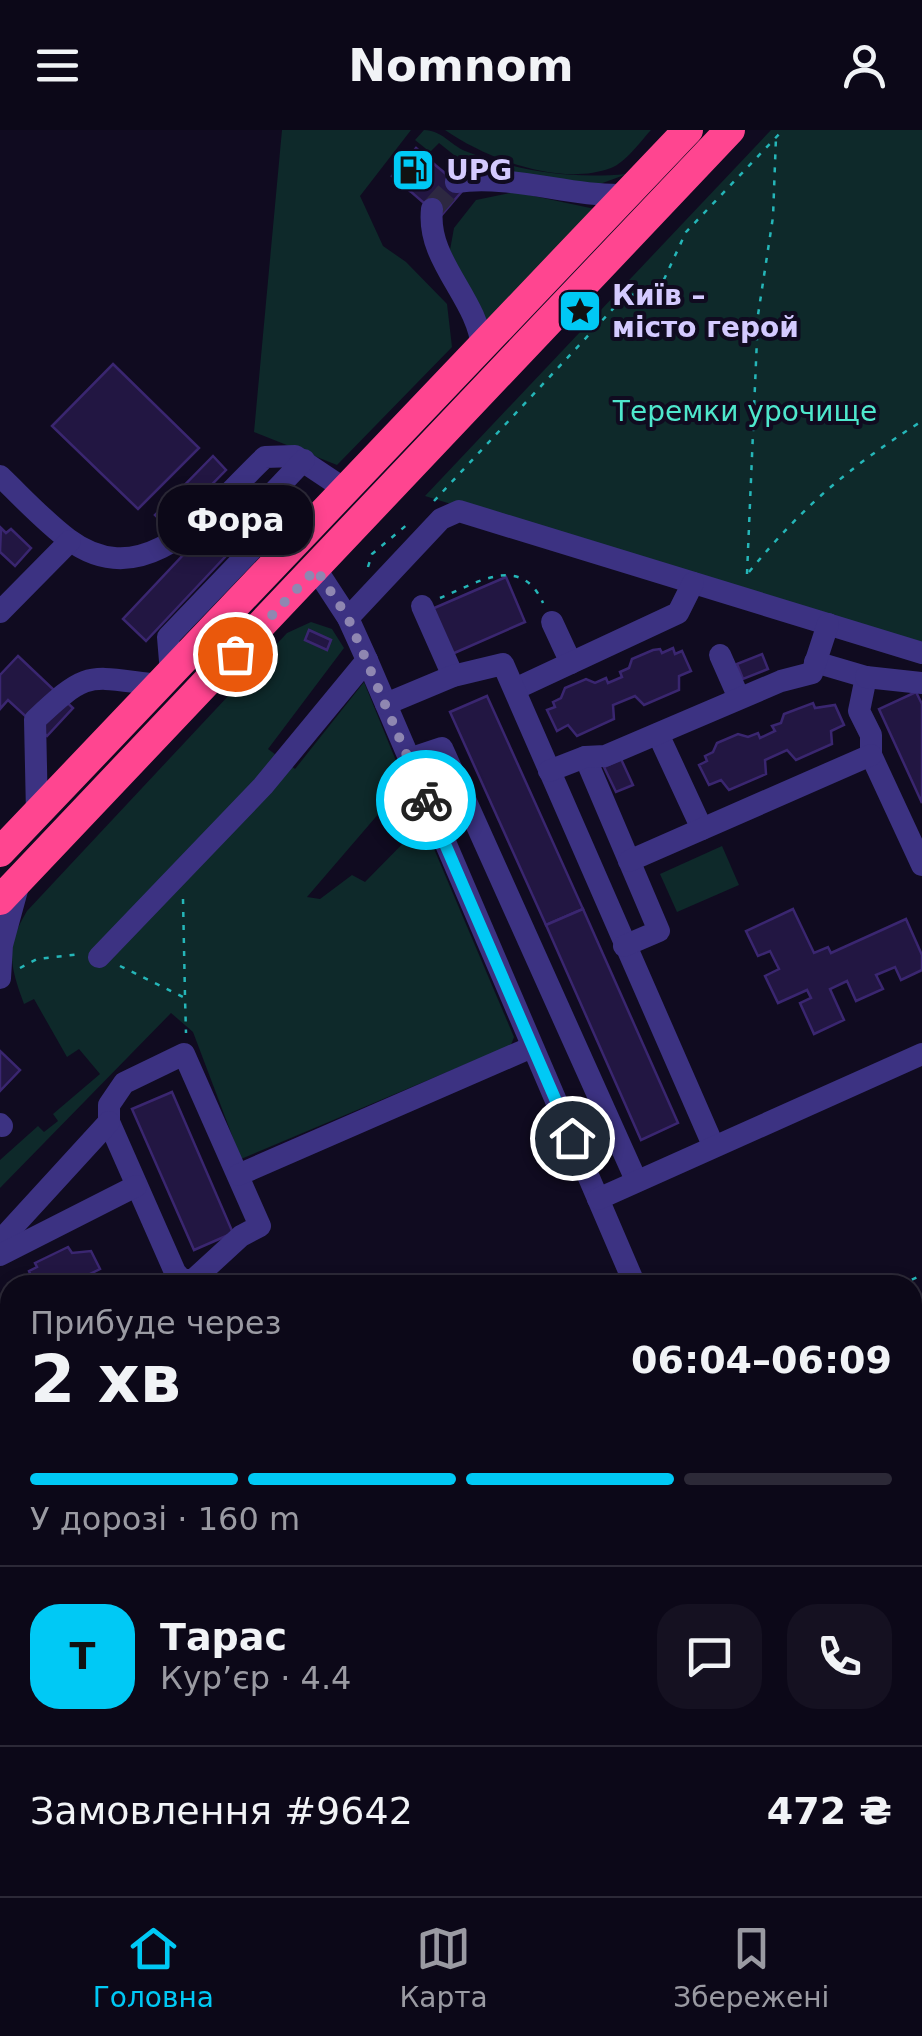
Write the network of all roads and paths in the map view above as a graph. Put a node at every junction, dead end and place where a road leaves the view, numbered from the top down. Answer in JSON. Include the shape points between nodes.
{"nodes":[{"id":1,"x":688,"y":130,"type":"edge"},
{"id":2,"x":730,"y":130,"type":"edge"},
{"id":3,"x":782,"y":130,"type":"edge"},
{"id":4,"x":776,"y":136,"type":"junction"},
{"id":5,"x":456,"y":182,"type":"dead end"},
{"id":6,"x":626,"y":195,"type":"junction"},
{"id":7,"x":432,"y":209,"type":"dead end"},
{"id":8,"x":482,"y":348,"type":"junction"},
{"id":9,"x":922,"y":421,"type":"edge"},
{"id":10,"x":304,"y":460,"type":"junction"},
{"id":11,"x":0,"y":476,"type":"edge"},
{"id":12,"x":346,"y":490,"type":"junction"},
{"id":13,"x":430,"y":506,"type":"dead end"},
{"id":14,"x":303,"y":535,"type":"junction"},
{"id":15,"x":70,"y":540,"type":"junction"},
{"id":16,"x":258,"y":542,"type":"junction"},
{"id":17,"x":316,"y":569,"type":"junction"},
{"id":18,"x":747,"y":574,"type":"junction"},
{"id":19,"x":693,"y":584,"type":"junction"},
{"id":20,"x":740,"y":597,"type":"junction"},
{"id":21,"x":422,"y":606,"type":"joint"},
{"id":22,"x":0,"y":612,"type":"edge"},
{"id":23,"x":348,"y":618,"type":"junction"},
{"id":24,"x":552,"y":622,"type":"joint"},
{"id":25,"x":828,"y":624,"type":"junction"},
{"id":26,"x":922,"y":653,"type":"edge"},
{"id":27,"x":720,"y":655,"type":"dead end"},
{"id":28,"x":367,"y":660,"type":"junction"},
{"id":29,"x":816,"y":662,"type":"junction"},
{"id":30,"x":571,"y":663,"type":"junction"},
{"id":31,"x":453,"y":676,"type":"junction"},
{"id":32,"x":866,"y":677,"type":"junction"},
{"id":33,"x":165,"y":679,"type":"junction"},
{"id":34,"x":922,"y":683,"type":"edge"},
{"id":35,"x":515,"y":689,"type":"junction"},
{"id":36,"x":739,"y":698,"type":"junction"},
{"id":37,"x":386,"y":704,"type":"junction"},
{"id":38,"x":658,"y":734,"type":"junction"},
{"id":39,"x":870,"y":755,"type":"junction"},
{"id":40,"x":584,"y":756,"type":"junction"},
{"id":41,"x":409,"y":760,"type":"junction"},
{"id":42,"x":549,"y":772,"type":"junction"},
{"id":43,"x":37,"y":813,"type":"junction"},
{"id":44,"x":702,"y":829,"type":"junction"},
{"id":45,"x":0,"y":852,"type":"edge"},
{"id":46,"x":629,"y":861,"type":"junction"},
{"id":47,"x":922,"y":865,"type":"edge"},
{"id":48,"x":182,"y":870,"type":"junction"},
{"id":49,"x":10,"y":889,"type":"edge"},
{"id":50,"x":624,"y":946,"type":"junction"},
{"id":51,"x":99,"y":957,"type":"junction"},
{"id":52,"x":0,"y":978,"type":"edge"},
{"id":53,"x":185,"y":998,"type":"junction"},
{"id":54,"x":532,"y":1047,"type":"junction"},
{"id":55,"x":184,"y":1054,"type":"junction"},
{"id":56,"x":922,"y":1054,"type":"edge"},
{"id":57,"x":109,"y":1122,"type":"junction"},
{"id":58,"x":713,"y":1145,"type":"junction"},
{"id":59,"x":238,"y":1175,"type":"junction"},
{"id":60,"x":636,"y":1180,"type":"junction"},
{"id":61,"x":136,"y":1186,"type":"junction"},
{"id":62,"x":598,"y":1198,"type":"junction"},
{"id":63,"x":0,"y":1241,"type":"edge"},
{"id":64,"x":0,"y":1254,"type":"edge"},
{"id":65,"x":178,"y":1275,"type":"edge"},
{"id":66,"x":198,"y":1275,"type":"edge"},
{"id":67,"x":631,"y":1275,"type":"edge"}],
"edges":[{"from":1,"to":6,"type":"highway"},
{"from":2,"to":17,"type":"highway"},
{"from":3,"to":4,"type":"path"},
{"from":4,"to":13,"type":"path","via":[[686,232],[660,288],[624,297]]},
{"from":4,"to":18,"type":"path","via":[[773,217],[758,315]]},
{"from":5,"to":6,"type":"street"},
{"from":6,"to":8,"type":"highway"},
{"from":7,"to":8,"type":"street","via":[[440,255],[480,329]]},
{"from":8,"to":12,"type":"highway"},
{"from":9,"to":18,"type":"path","via":[[853,465],[795,517]]},
{"from":10,"to":12,"type":"street"},
{"from":10,"to":15,"type":"street","via":[[265,457],[156,554],[115,558]]},
{"from":10,"to":16,"type":"street","via":[[267,500]]},
{"from":11,"to":15,"type":"street"},
{"from":12,"to":14,"type":"highway"},
{"from":14,"to":16,"type":"street"},
{"from":14,"to":33,"type":"highway"},
{"from":15,"to":22,"type":"street"},
{"from":16,"to":33,"type":"street","via":[[168,637]]},
{"from":17,"to":23,"type":"street"},
{"from":17,"to":49,"type":"highway"},
{"from":18,"to":20,"type":"path"},
{"from":19,"to":20,"type":"street"},
{"from":19,"to":23,"type":"street","via":[[459,511],[441,519]]},
{"from":19,"to":30,"type":"street","via":[[678,613]]},
{"from":20,"to":25,"type":"street"},
{"from":21,"to":24,"type":"path","via":[[515,574],[534,586]]},
{"from":21,"to":31,"type":"street"},
{"from":23,"to":28,"type":"street"},
{"from":24,"to":30,"type":"street"},
{"from":25,"to":26,"type":"street"},
{"from":25,"to":29,"type":"street"},
{"from":27,"to":36,"type":"street"},
{"from":28,"to":37,"type":"street"},
{"from":28,"to":48,"type":"street","via":[[263,786]]},
{"from":29,"to":32,"type":"street"},
{"from":29,"to":36,"type":"street","via":[[802,679]]},
{"from":30,"to":35,"type":"street"},
{"from":31,"to":35,"type":"street","via":[[503,664]]},
{"from":31,"to":37,"type":"street"},
{"from":32,"to":34,"type":"street"},
{"from":32,"to":39,"type":"street","via":[[860,711],[871,735]]},
{"from":33,"to":43,"type":"highway"},
{"from":33,"to":43,"type":"street","via":[[76,681],[36,720]]},
{"from":35,"to":42,"type":"street"},
{"from":36,"to":38,"type":"street"},
{"from":37,"to":41,"type":"street"},
{"from":38,"to":40,"type":"street","via":[[604,756]]},
{"from":38,"to":44,"type":"street"},
{"from":39,"to":44,"type":"street"},
{"from":39,"to":47,"type":"street"},
{"from":40,"to":42,"type":"street"},
{"from":40,"to":46,"type":"street"},
{"from":41,"to":54,"type":"street"},
{"from":41,"to":60,"type":"street","via":[[442,748]]},
{"from":42,"to":50,"type":"street"},
{"from":43,"to":45,"type":"highway"},
{"from":44,"to":46,"type":"street"},
{"from":46,"to":50,"type":"street","via":[[659,931]]},
{"from":48,"to":51,"type":"street"},
{"from":48,"to":53,"type":"path"},
{"from":49,"to":52,"type":"street"},
{"from":50,"to":58,"type":"street"},
{"from":51,"to":52,"type":"path","via":[[38,959]]},
{"from":51,"to":53,"type":"path"},
{"from":53,"to":55,"type":"path"},
{"from":54,"to":59,"type":"street"},
{"from":54,"to":62,"type":"street"},
{"from":55,"to":57,"type":"street","via":[[124,1083],[114,1093]]},
{"from":55,"to":59,"type":"street"},
{"from":56,"to":58,"type":"street"},
{"from":57,"to":61,"type":"street"},
{"from":57,"to":63,"type":"street"},
{"from":58,"to":60,"type":"street"},
{"from":59,"to":66,"type":"street","via":[[260,1226]]},
{"from":60,"to":62,"type":"street"},
{"from":61,"to":64,"type":"street"},
{"from":61,"to":65,"type":"street"},
{"from":62,"to":67,"type":"street"}]}
